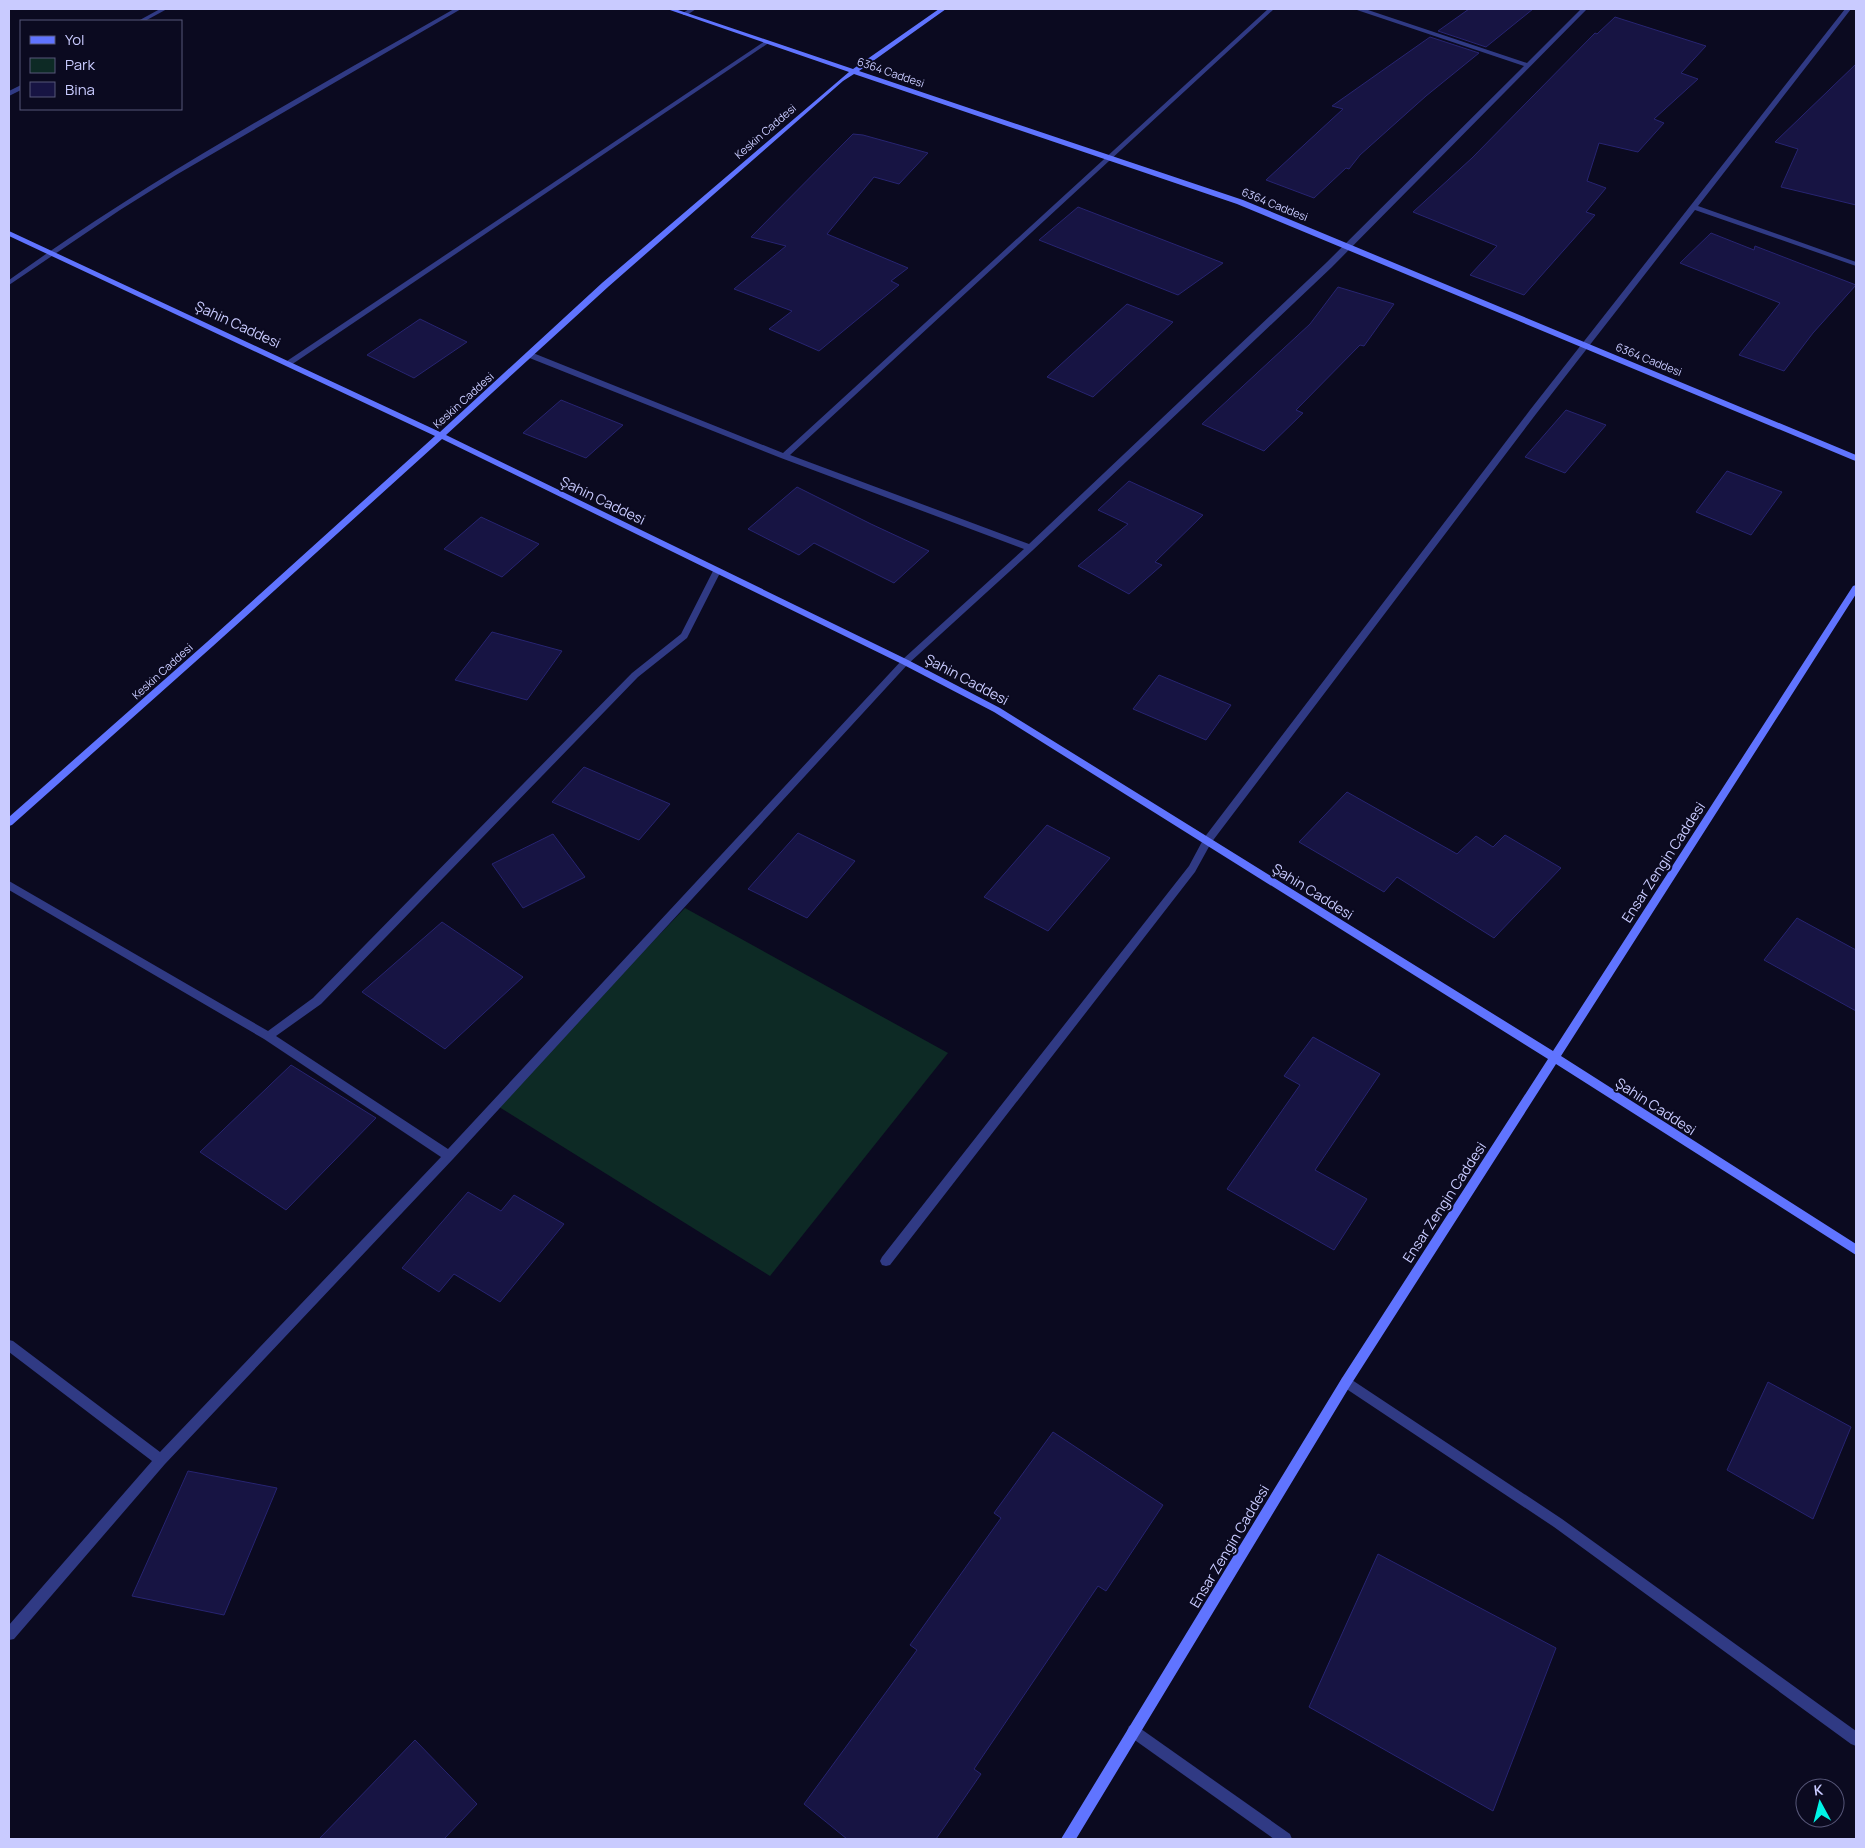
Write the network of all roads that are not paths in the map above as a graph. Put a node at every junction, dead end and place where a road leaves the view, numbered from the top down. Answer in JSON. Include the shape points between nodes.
{"nodes":[{"id":1,"x":164,"y":9,"type":"edge"},
{"id":2,"x":458,"y":9,"type":"edge"},
{"id":3,"x":670,"y":9,"type":"edge"},
{"id":4,"x":692,"y":9,"type":"edge"},
{"id":5,"x":943,"y":9,"type":"edge"},
{"id":6,"x":1271,"y":9,"type":"edge"},
{"id":7,"x":1359,"y":9,"type":"edge"},
{"id":8,"x":1584,"y":9,"type":"edge"},
{"id":9,"x":1848,"y":9,"type":"edge"},
{"id":10,"x":685,"y":14,"type":"junction"},
{"id":11,"x":144,"y":20,"type":"edge"},
{"id":12,"x":767,"y":42,"type":"junction"},
{"id":13,"x":1527,"y":65,"type":"junction"},
{"id":14,"x":854,"y":71,"type":"junction"},
{"id":15,"x":20,"y":88,"type":"edge"},
{"id":16,"x":9,"y":94,"type":"edge"},
{"id":17,"x":1108,"y":157,"type":"junction"},
{"id":18,"x":1693,"y":207,"type":"junction"},
{"id":19,"x":9,"y":233,"type":"edge"},
{"id":20,"x":1348,"y":246,"type":"junction"},
{"id":21,"x":50,"y":252,"type":"junction"},
{"id":22,"x":1856,"y":264,"type":"edge"},
{"id":23,"x":9,"y":283,"type":"edge"},
{"id":24,"x":1586,"y":345,"type":"junction"},
{"id":25,"x":530,"y":355,"type":"junction"},
{"id":26,"x":288,"y":363,"type":"junction"},
{"id":27,"x":440,"y":434,"type":"junction"},
{"id":28,"x":784,"y":456,"type":"junction"},
{"id":29,"x":1856,"y":458,"type":"edge"},
{"id":30,"x":1030,"y":548,"type":"junction"},
{"id":31,"x":717,"y":571,"type":"junction"},
{"id":32,"x":1856,"y":588,"type":"edge"},
{"id":33,"x":905,"y":662,"type":"junction"},
{"id":34,"x":9,"y":822,"type":"edge"},
{"id":35,"x":1208,"y":841,"type":"junction"},
{"id":36,"x":9,"y":885,"type":"edge"},
{"id":37,"x":268,"y":1036,"type":"junction"},
{"id":38,"x":1555,"y":1058,"type":"junction"},
{"id":39,"x":449,"y":1156,"type":"junction"},
{"id":40,"x":1856,"y":1250,"type":"edge"},
{"id":41,"x":886,"y":1261,"type":"dead end"},
{"id":42,"x":9,"y":1345,"type":"edge"},
{"id":43,"x":1346,"y":1382,"type":"junction"},
{"id":44,"x":161,"y":1460,"type":"junction"},
{"id":45,"x":9,"y":1634,"type":"edge"},
{"id":46,"x":1134,"y":1731,"type":"junction"},
{"id":47,"x":1856,"y":1739,"type":"edge"},
{"id":48,"x":1068,"y":1839,"type":"edge"},
{"id":49,"x":1285,"y":1839,"type":"edge"}],
"edges":[{"from":1,"to":11,"type":"street"},
{"from":2,"to":21,"type":"street","via":[[203,155]]},
{"from":3,"to":10,"type":"street","name":"6364 Caddesi"},
{"from":4,"to":10,"type":"street"},
{"from":5,"to":14,"type":"street","name":"Keskin Caddesi"},
{"from":6,"to":17,"type":"street"},
{"from":7,"to":13,"type":"street"},
{"from":8,"to":13,"type":"street"},
{"from":9,"to":18,"type":"street"},
{"from":10,"to":12,"type":"street","name":"6364 Caddesi"},
{"from":12,"to":14,"type":"street","name":"6364 Caddesi"},
{"from":12,"to":26,"type":"street"},
{"from":13,"to":20,"type":"street"},
{"from":14,"to":17,"type":"street","name":"6364 Caddesi"},
{"from":14,"to":25,"type":"street","name":"Keskin Caddesi","via":[[605,285]]},
{"from":15,"to":16,"type":"street"},
{"from":17,"to":20,"type":"street","name":"6364 Caddesi","via":[[1240,202]]},
{"from":17,"to":28,"type":"street"},
{"from":18,"to":22,"type":"street"},
{"from":18,"to":24,"type":"street"},
{"from":19,"to":21,"type":"street","name":"Şahin Caddesi"},
{"from":20,"to":24,"type":"street","name":"6364 Caddesi"},
{"from":20,"to":30,"type":"street"},
{"from":21,"to":23,"type":"street"},
{"from":21,"to":26,"type":"street","name":"Şahin Caddesi"},
{"from":24,"to":29,"type":"street","name":"6364 Caddesi"},
{"from":24,"to":35,"type":"street"},
{"from":25,"to":27,"type":"street","name":"Keskin Caddesi"},
{"from":25,"to":28,"type":"street"},
{"from":26,"to":27,"type":"street","name":"Şahin Caddesi"},
{"from":27,"to":31,"type":"street","name":"Şahin Caddesi"},
{"from":27,"to":34,"type":"street","name":"Keskin Caddesi"},
{"from":28,"to":30,"type":"street"},
{"from":30,"to":33,"type":"street"},
{"from":31,"to":33,"type":"street","name":"Şahin Caddesi"},
{"from":31,"to":37,"type":"street","via":[[684,636],[635,675],[317,1001]]},
{"from":32,"to":38,"type":"street","name":"Ensar Zengin Caddesi"},
{"from":33,"to":35,"type":"street","name":"Şahin Caddesi","via":[[997,710]]},
{"from":33,"to":39,"type":"street"},
{"from":35,"to":38,"type":"street","name":"Şahin Caddesi"},
{"from":35,"to":41,"type":"street","via":[[1192,869]]},
{"from":36,"to":37,"type":"street"},
{"from":37,"to":39,"type":"street"},
{"from":38,"to":40,"type":"street","name":"Şahin Caddesi"},
{"from":38,"to":43,"type":"street","name":"Ensar Zengin Caddesi"},
{"from":39,"to":44,"type":"street"},
{"from":42,"to":44,"type":"street"},
{"from":43,"to":46,"type":"street","name":"Ensar Zengin Caddesi"},
{"from":43,"to":47,"type":"street","via":[[1558,1523]]},
{"from":44,"to":45,"type":"street"},
{"from":46,"to":48,"type":"street","name":"Ensar Zengin Caddesi"},
{"from":46,"to":49,"type":"street"}]}
